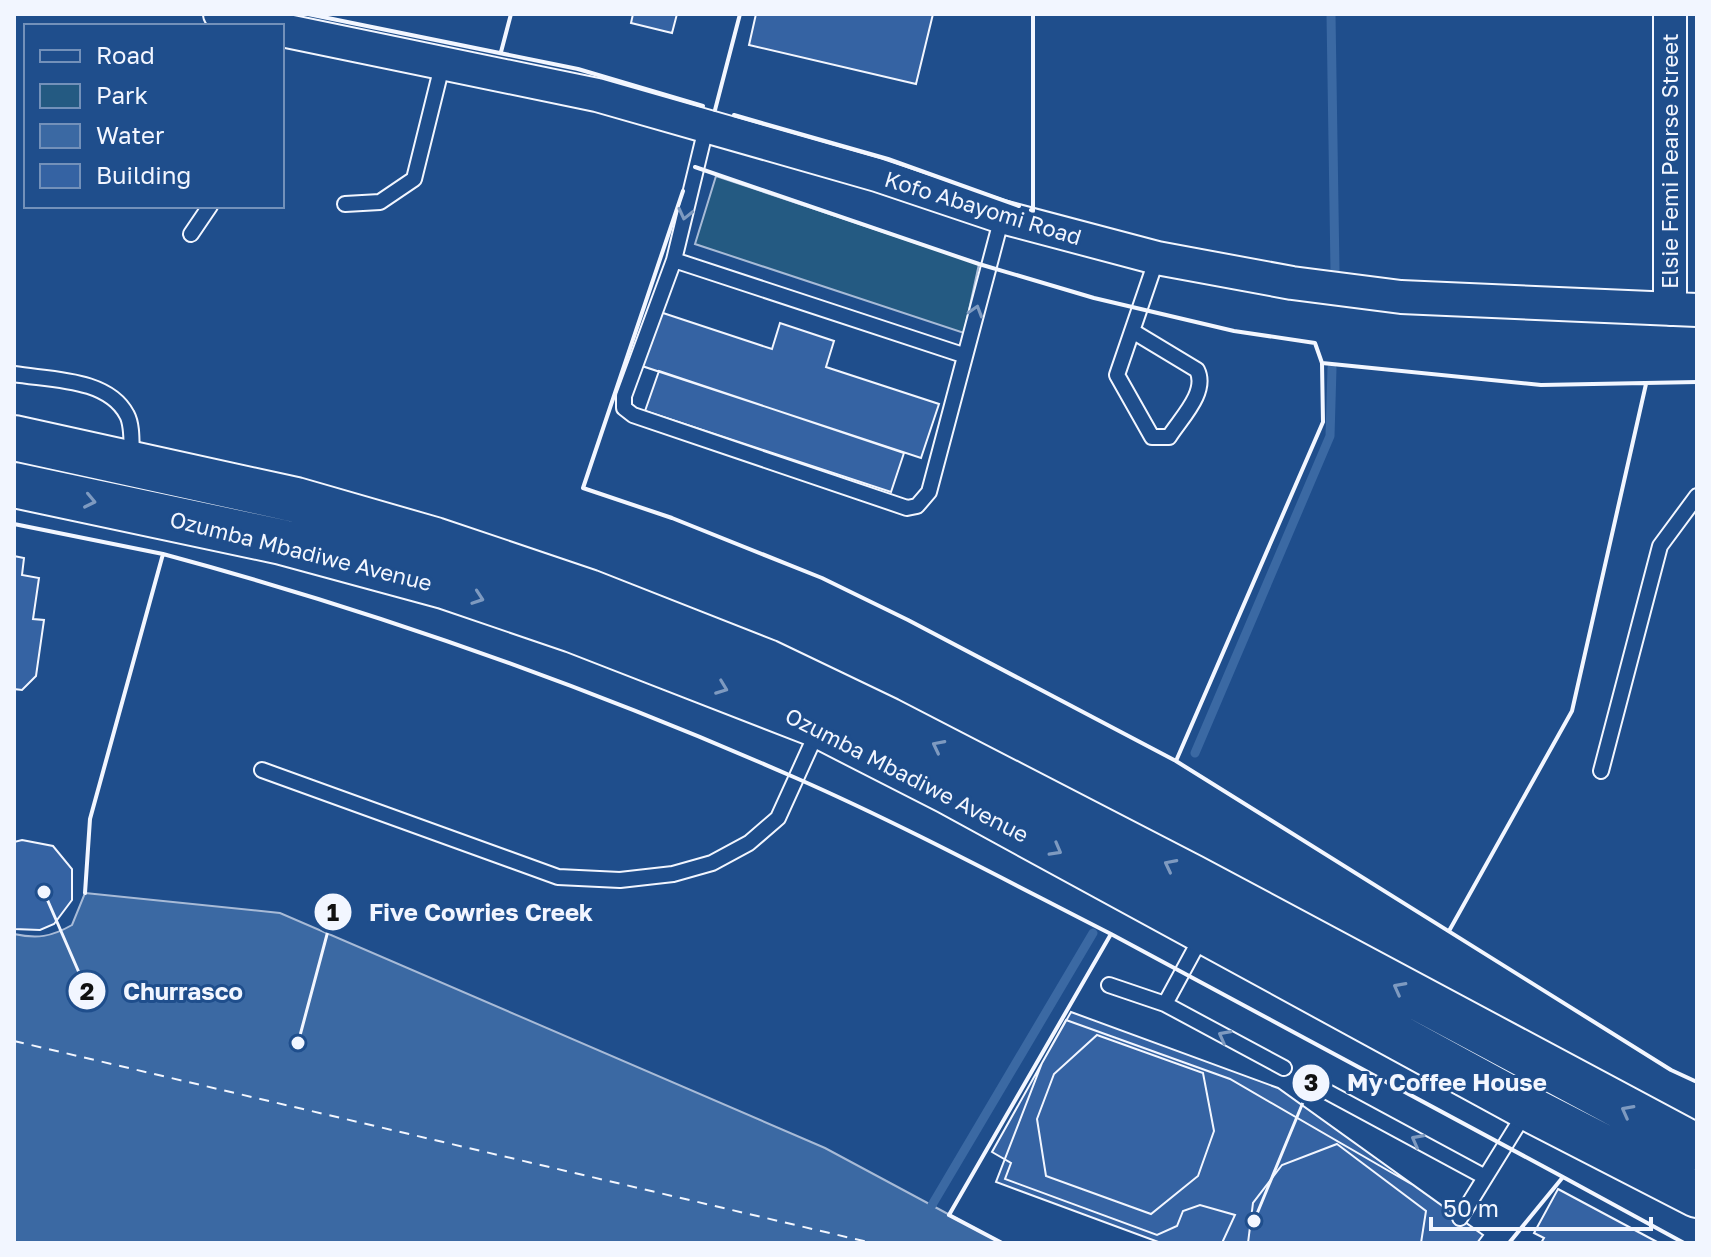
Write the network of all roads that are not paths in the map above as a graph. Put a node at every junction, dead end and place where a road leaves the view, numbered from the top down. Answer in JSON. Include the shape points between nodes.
{"nodes":[{"id":1,"x":220,"y":14,"type":"edge"},
{"id":2,"x":1670,"y":14,"type":"edge"},
{"id":3,"x":256,"y":24,"type":"edge"},
{"id":4,"x":284,"y":30,"type":"edge"},
{"id":5,"x":443,"y":62,"type":"junction"},
{"id":6,"x":707,"y":124,"type":"junction"},
{"id":7,"x":345,"y":204,"type":"dead end"},
{"id":8,"x":209,"y":208,"type":"edge"},
{"id":9,"x":1002,"y":217,"type":"junction"},
{"id":10,"x":191,"y":234,"type":"dead end"},
{"id":11,"x":1157,"y":258,"type":"junction"},
{"id":12,"x":674,"y":260,"type":"junction"},
{"id":13,"x":1683,"y":309,"type":"edge"},
{"id":14,"x":1134,"y":332,"type":"junction"},
{"id":15,"x":963,"y":355,"type":"junction"},
{"id":16,"x":14,"y":374,"type":"edge"},
{"id":17,"x":14,"y":438,"type":"edge"},
{"id":18,"x":133,"y":463,"type":"junction"},
{"id":19,"x":14,"y":485,"type":"edge"},
{"id":20,"x":1697,"y":496,"type":"edge"},
{"id":21,"x":820,"y":726,"type":"junction"},
{"id":22,"x":262,"y":770,"type":"dead end"},
{"id":23,"x":1601,"y":771,"type":"dead end"},
{"id":24,"x":1204,"y":931,"type":"junction"},
{"id":25,"x":1109,"y":985,"type":"dead end"},
{"id":26,"x":1165,"y":1004,"type":"junction"},
{"id":27,"x":1284,"y":1068,"type":"dead end"},
{"id":28,"x":1309,"y":1082,"type":"dead end"},
{"id":29,"x":1528,"y":1108,"type":"junction"},
{"id":30,"x":1697,"y":1147,"type":"edge"},
{"id":31,"x":1485,"y":1177,"type":"junction"},
{"id":32,"x":1697,"y":1195,"type":"edge"},
{"id":33,"x":1460,"y":1218,"type":"dead end"}],
"edges":[{"from":1,"to":3,"type":"street"},
{"from":2,"to":13,"type":"street","name":"Elsie Femi Pearse Street"},
{"from":4,"to":5,"type":"street","name":"Kofo Abayomi Road"},
{"from":5,"to":6,"type":"street","name":"Kofo Abayomi Road"},
{"from":5,"to":7,"type":"lane","via":[[414,179],[380,202]]},
{"from":6,"to":9,"type":"street","name":"Kofo Abayomi Road"},
{"from":6,"to":12,"type":"lane","one_way":true},
{"from":8,"to":10,"type":"lane"},
{"from":9,"to":11,"type":"street","name":"Kofo Abayomi Road"},
{"from":15,"to":9,"type":"lane","one_way":true},
{"from":11,"to":13,"type":"street","name":"Kofo Abayomi Road","via":[[1401,297]]},
{"from":11,"to":14,"type":"lane"},
{"from":12,"to":15,"type":"lane"},
{"from":12,"to":15,"type":"lane","via":[[624,408],[907,508],[917,506],[929,492]]},
{"from":14,"to":14,"type":"lane","via":[[1197,370],[1202,379],[1200,391],[1169,437],[1152,437],[1117,375]]},
{"from":16,"to":18,"type":"lane","via":[[102,390],[117,400],[129,418]]},
{"from":17,"to":18,"type":"highway","name":"Ozumba Mbadiwe Avenue"},
{"from":30,"to":18,"type":"highway","name":"Ozumba Mbadiwe Avenue","one_way":true,"via":[[1164,862],[767,662],[589,592],[435,540],[296,500]]},
{"from":19,"to":21,"type":"highway","name":"Ozumba Mbadiwe Avenue","one_way":true,"via":[[282,542],[444,586]]},
{"from":20,"to":23,"type":"lane","via":[[1660,546]]},
{"from":21,"to":22,"type":"lane","via":[[778,818],[749,843],[712,863],[620,880],[558,877]]},
{"from":21,"to":24,"type":"highway","name":"Ozumba Mbadiwe Avenue","one_way":true},
{"from":24,"to":26,"type":"lane"},
{"from":24,"to":29,"type":"highway","name":"Ozumba Mbadiwe Avenue"},
{"from":25,"to":26,"type":"lane"},
{"from":27,"to":26,"type":"lane","one_way":true},
{"from":31,"to":28,"type":"lane","one_way":true},
{"from":29,"to":31,"type":"lane"},
{"from":29,"to":32,"type":"highway","name":"Ozumba Mbadiwe Avenue"},
{"from":31,"to":33,"type":"lane"}]}
